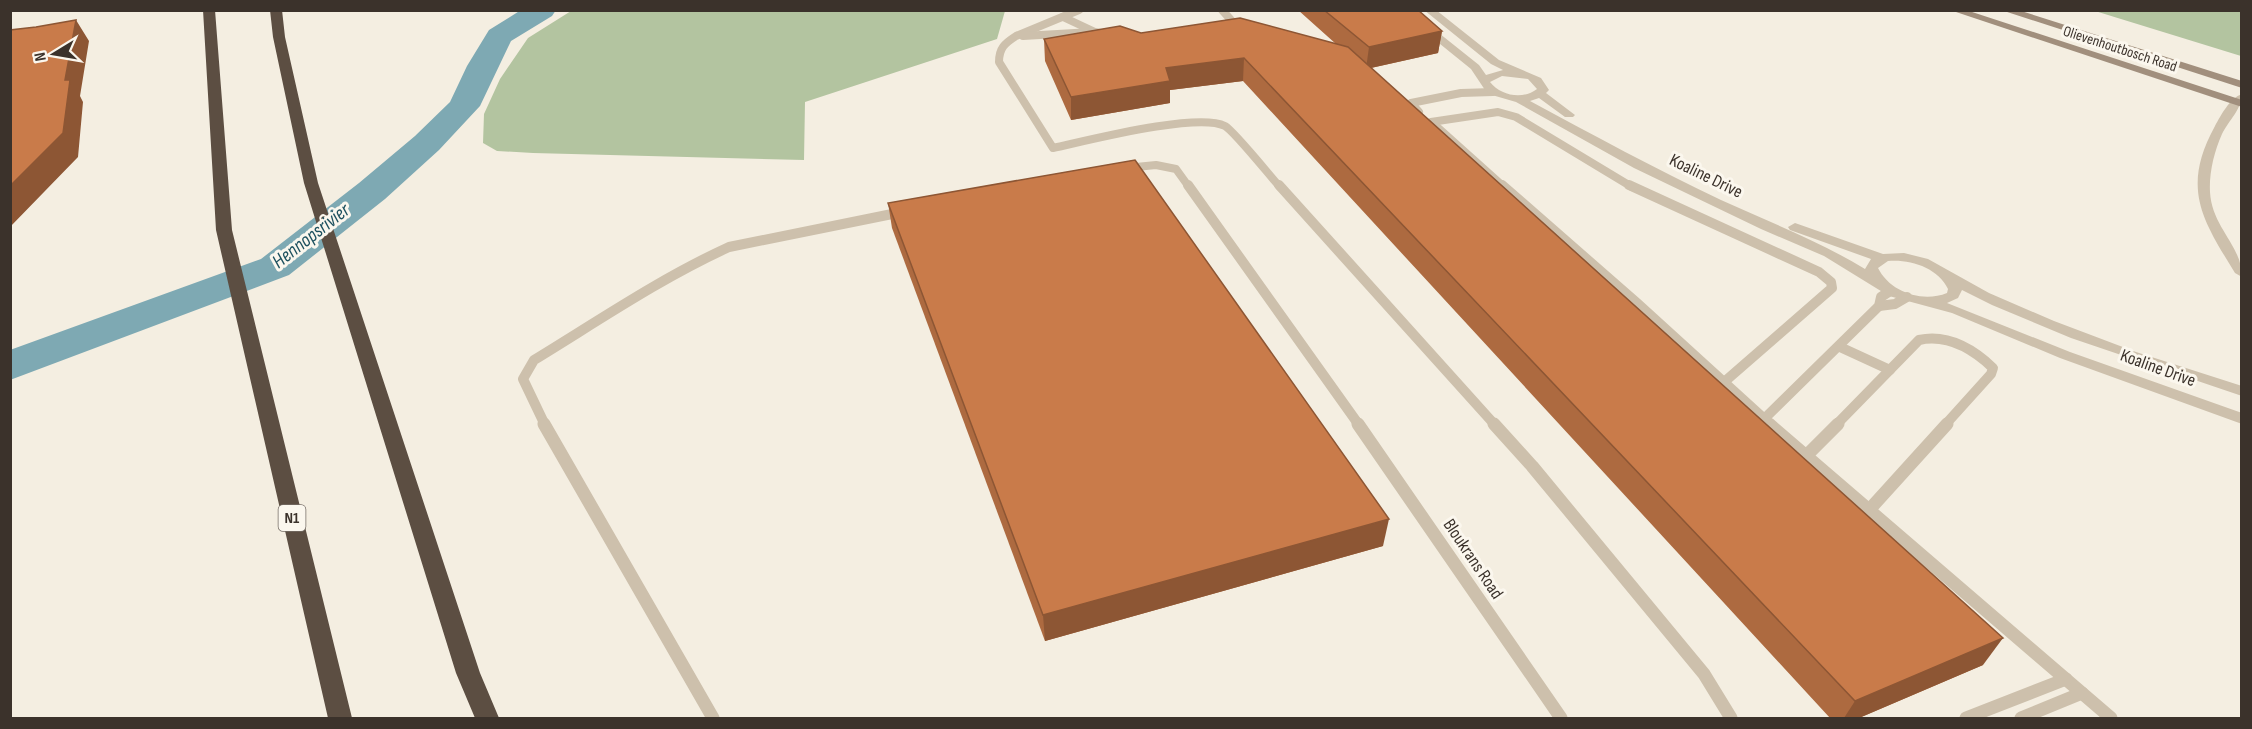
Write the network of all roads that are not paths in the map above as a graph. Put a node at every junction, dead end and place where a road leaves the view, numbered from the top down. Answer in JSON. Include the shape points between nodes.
{"nodes":[{"id":1,"x":209,"y":10,"type":"edge"},
{"id":2,"x":276,"y":10,"type":"edge"},
{"id":3,"x":1079,"y":10,"type":"edge"},
{"id":4,"x":1222,"y":10,"type":"edge"},
{"id":5,"x":1403,"y":10,"type":"edge"},
{"id":6,"x":1429,"y":10,"type":"edge"},
{"id":7,"x":1955,"y":10,"type":"edge"},
{"id":8,"x":2006,"y":10,"type":"edge"},
{"id":9,"x":1064,"y":17,"type":"junction"},
{"id":10,"x":1208,"y":27,"type":"edge"},
{"id":11,"x":1095,"y":32,"type":"junction"},
{"id":12,"x":1017,"y":36,"type":"junction"},
{"id":13,"x":1115,"y":36,"type":"edge"},
{"id":14,"x":1518,"y":73,"type":"junction"},
{"id":15,"x":2241,"y":85,"type":"edge"},
{"id":16,"x":1488,"y":86,"type":"junction"},
{"id":17,"x":1541,"y":94,"type":"junction"},
{"id":18,"x":1519,"y":99,"type":"junction"},
{"id":19,"x":2240,"y":101,"type":"edge"},
{"id":20,"x":1431,"y":122,"type":"junction"},
{"id":21,"x":1117,"y":170,"type":"edge"},
{"id":22,"x":917,"y":209,"type":"edge"},
{"id":23,"x":1881,"y":258,"type":"junction"},
{"id":24,"x":2241,"y":273,"type":"edge"},
{"id":25,"x":1949,"y":277,"type":"junction"},
{"id":26,"x":1885,"y":287,"type":"junction"},
{"id":27,"x":1907,"y":297,"type":"junction"},
{"id":28,"x":1928,"y":301,"type":"junction"},
{"id":29,"x":1879,"y":306,"type":"junction"},
{"id":30,"x":1840,"y":347,"type":"junction"},
{"id":31,"x":1890,"y":370,"type":"junction"},
{"id":32,"x":1724,"y":383,"type":"junction"},
{"id":33,"x":2241,"y":391,"type":"edge"},
{"id":34,"x":1764,"y":419,"type":"junction"},
{"id":35,"x":2241,"y":419,"type":"edge"},
{"id":36,"x":1806,"y":456,"type":"junction"},
{"id":37,"x":1869,"y":510,"type":"junction"},
{"id":38,"x":2066,"y":679,"type":"junction"},
{"id":39,"x":2082,"y":693,"type":"junction"},
{"id":40,"x":340,"y":718,"type":"edge"},
{"id":41,"x":487,"y":718,"type":"edge"},
{"id":42,"x":713,"y":718,"type":"edge"},
{"id":43,"x":1560,"y":718,"type":"edge"},
{"id":44,"x":1731,"y":718,"type":"edge"},
{"id":45,"x":1966,"y":718,"type":"edge"},
{"id":46,"x":2021,"y":718,"type":"edge"},
{"id":47,"x":2111,"y":718,"type":"edge"}],
"edges":[{"from":1,"to":40,"type":"highway","number":"N1","via":[[224,230]]},
{"from":2,"to":41,"type":"highway","via":[[311,183],[468,673]]},
{"from":3,"to":9,"type":"lane"},
{"from":4,"to":10,"type":"lane","via":[[1230,22]]},
{"from":5,"to":16,"type":"street","via":[[1475,67]]},
{"from":6,"to":14,"type":"street","via":[[1495,62]]},
{"from":7,"to":19,"type":"main road","name":"Olievenhoutbosch Road"},
{"from":8,"to":15,"type":"main road","name":"Olievenhoutbosch Road"},
{"from":9,"to":11,"type":"lane"},
{"from":9,"to":12,"type":"lane"},
{"from":11,"to":12,"type":"lane"},
{"from":11,"to":13,"type":"lane"},
{"from":12,"to":44,"type":"lane","via":[[1000,48],[999,62],[1053,148],[1186,122],[1225,126],[1532,466],[1704,674]]},
{"from":14,"to":16,"type":"street","via":[[1492,75]]},
{"from":14,"to":17,"type":"street","name":"Koaline Drive","via":[[1540,82]]},
{"from":16,"to":18,"type":"street"},
{"from":16,"to":20,"type":"lane","via":[[1411,103]]},
{"from":17,"to":18,"type":"street"},
{"from":17,"to":23,"type":"street","name":"Koaline Drive","via":[[1613,141],[1754,210],[1832,243]]},
{"from":18,"to":26,"type":"street","name":"Koaline Drive","via":[[1638,165],[1829,253]]},
{"from":19,"to":24,"type":"street","via":[[2218,128],[2208,155],[2205,181],[2206,209]]},
{"from":20,"to":32,"type":"lane"},
{"from":20,"to":32,"type":"lane","via":[[1498,112],[1516,117],[1611,176],[1819,272],[1831,282],[1832,288]]},
{"from":21,"to":43,"type":"lane","name":"Bloukrans Road","via":[[1156,165],[1176,169],[1356,421]]},
{"from":22,"to":42,"type":"lane","via":[[729,248],[560,344],[534,360],[526,372],[524,379],[537,411]]},
{"from":23,"to":25,"type":"street","name":"Koaline Drive","via":[[1916,260]]},
{"from":23,"to":26,"type":"street","via":[[1870,268]]},
{"from":25,"to":28,"type":"street","via":[[1955,289],[1953,295]]},
{"from":25,"to":33,"type":"street","name":"Koaline Drive","via":[[2023,314]]},
{"from":26,"to":27,"type":"street","name":"Koaline Drive"},
{"from":26,"to":29,"type":"lane"},
{"from":27,"to":28,"type":"street","name":"Koaline Drive"},
{"from":27,"to":29,"type":"lane"},
{"from":28,"to":35,"type":"street","name":"Koaline Drive"},
{"from":29,"to":30,"type":"lane"},
{"from":30,"to":31,"type":"lane"},
{"from":30,"to":34,"type":"lane"},
{"from":31,"to":36,"type":"lane"},
{"from":31,"to":37,"type":"lane","via":[[1919,340],[1935,337],[1979,355],[1993,368]]},
{"from":32,"to":34,"type":"lane"},
{"from":34,"to":36,"type":"lane"},
{"from":36,"to":37,"type":"lane"},
{"from":37,"to":38,"type":"lane"},
{"from":38,"to":39,"type":"lane"},
{"from":38,"to":45,"type":"lane"},
{"from":39,"to":46,"type":"lane"},
{"from":39,"to":47,"type":"lane"}]}
